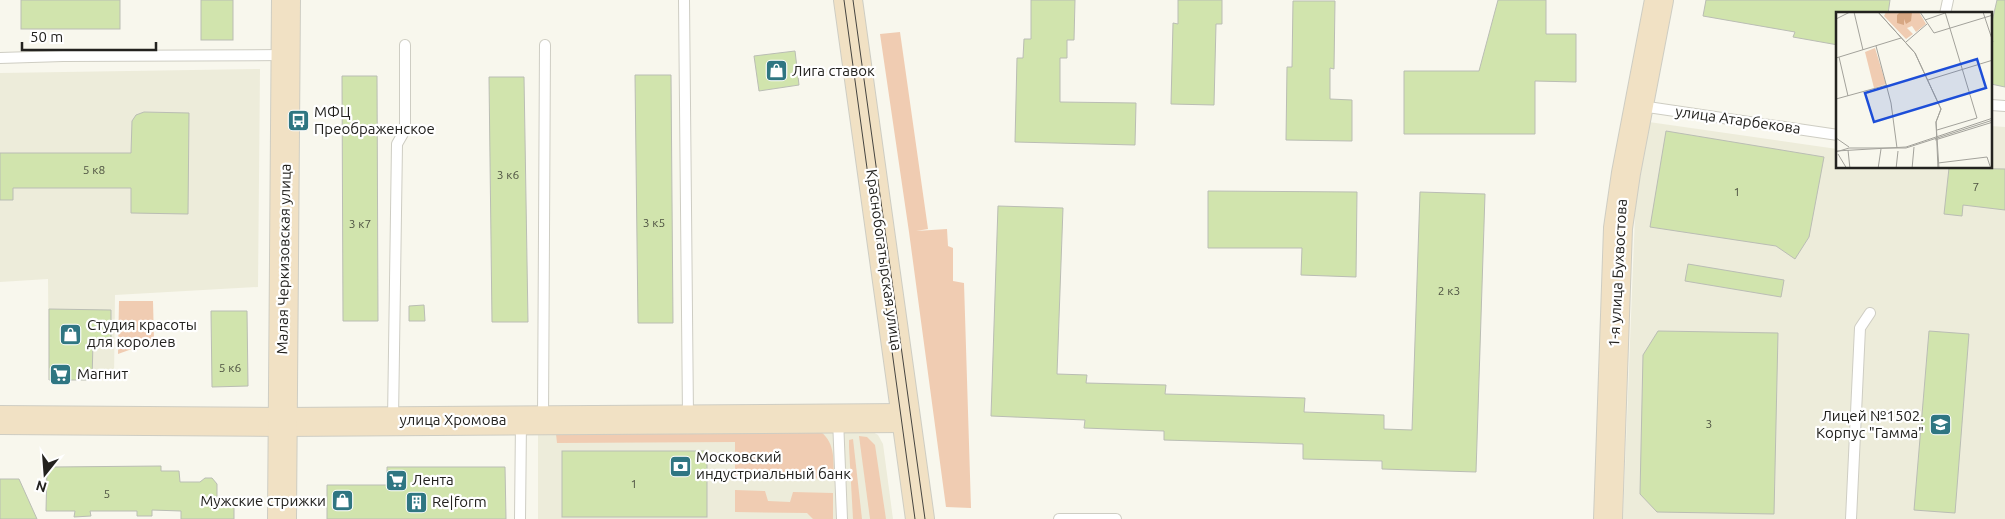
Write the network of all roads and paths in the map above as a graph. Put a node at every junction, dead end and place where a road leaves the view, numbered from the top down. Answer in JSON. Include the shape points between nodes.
{"nodes":[{"id":1,"x":286,"y":0,"type":"edge"},
{"id":2,"x":684,"y":0,"type":"edge"},
{"id":3,"x":848,"y":0,"type":"edge"},
{"id":4,"x":1659,"y":0,"type":"edge"},
{"id":5,"x":405,"y":45,"type":"dead end"},
{"id":6,"x":545,"y":46,"type":"dead end"},
{"id":7,"x":286,"y":55,"type":"junction"},
{"id":8,"x":0,"y":58,"type":"edge"},
{"id":9,"x":1639,"y":105,"type":"junction"},
{"id":10,"x":1992,"y":105,"type":"edge"},
{"id":11,"x":2005,"y":106,"type":"edge"},
{"id":12,"x":1836,"y":134,"type":"edge"},
{"id":13,"x":1870,"y":313,"type":"dead end"},
{"id":14,"x":688,"y":418,"type":"junction"},
{"id":15,"x":838,"y":418,"type":"junction"},
{"id":16,"x":905,"y":418,"type":"junction"},
{"id":17,"x":0,"y":420,"type":"edge"},
{"id":18,"x":532,"y":420,"type":"junction"},
{"id":19,"x":393,"y":421,"type":"junction"},
{"id":20,"x":282,"y":422,"type":"junction"},
{"id":21,"x":282,"y":519,"type":"edge"},
{"id":22,"x":520,"y":519,"type":"edge"},
{"id":23,"x":842,"y":519,"type":"edge"},
{"id":24,"x":920,"y":519,"type":"edge"},
{"id":25,"x":1059,"y":519,"type":"edge"},
{"id":26,"x":1116,"y":519,"type":"edge"},
{"id":27,"x":1608,"y":519,"type":"edge"},
{"id":28,"x":1851,"y":519,"type":"edge"}],
"edges":[{"from":1,"to":7,"type":"street","name":"Малая Черкизовская улица"},
{"from":2,"to":14,"type":"lane"},
{"from":3,"to":16,"type":"street","name":"Краснобогатырская улица"},
{"from":4,"to":9,"type":"street","name":"1-я улица Бухвостова"},
{"from":5,"to":19,"type":"lane","via":[[405,130],[397,144]]},
{"from":6,"to":18,"type":"lane"},
{"from":7,"to":8,"type":"lane"},
{"from":7,"to":20,"type":"street","name":"Малая Черкизовская улица"},
{"from":9,"to":12,"type":"lane","name":"улица Атарбекова"},
{"from":9,"to":27,"type":"street","name":"1-я улица Бухвостова","via":[[1618,228]]},
{"from":10,"to":11,"type":"lane"},
{"from":13,"to":28,"type":"lane","via":[[1860,328]]},
{"from":14,"to":15,"type":"street","name":"улица Хромова"},
{"from":14,"to":18,"type":"street","name":"улица Хромова"},
{"from":15,"to":16,"type":"street","name":"улица Хромова"},
{"from":15,"to":23,"type":"lane"},
{"from":16,"to":24,"type":"street","name":"Краснобогатырская улица"},
{"from":17,"to":20,"type":"street","name":"улица Хромова"},
{"from":18,"to":19,"type":"street","name":"улица Хромова"},
{"from":18,"to":22,"type":"lane"},
{"from":19,"to":20,"type":"street","name":"улица Хромова"},
{"from":20,"to":21,"type":"street","name":"Малая Черкизовская улица"},
{"from":25,"to":26,"type":"lane"}]}
